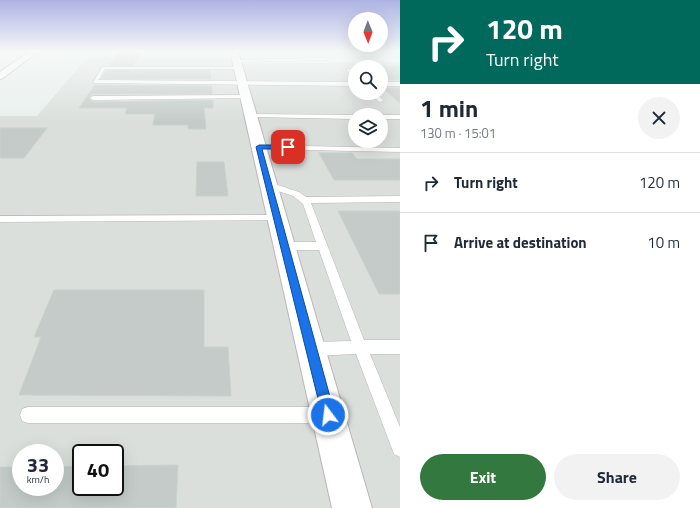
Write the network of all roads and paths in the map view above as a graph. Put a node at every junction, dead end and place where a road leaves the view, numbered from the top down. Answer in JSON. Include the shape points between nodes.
{"nodes":[{"id":1,"x":100,"y":75,"type":"edge"},
{"id":2,"x":215,"y":75,"type":"edge"},
{"id":3,"x":230,"y":75,"type":"edge"},
{"id":4,"x":259,"y":75,"type":"edge"},
{"id":5,"x":241,"y":79,"type":"edge"},
{"id":6,"x":216,"y":82,"type":"junction"},
{"id":7,"x":348,"y":84,"type":"edge"},
{"id":8,"x":388,"y":84,"type":"edge"},
{"id":9,"x":400,"y":84,"type":"edge"},
{"id":10,"x":94,"y":98,"type":"dead end"},
{"id":11,"x":348,"y":115,"type":"edge"},
{"id":12,"x":388,"y":117,"type":"edge"},
{"id":13,"x":400,"y":117,"type":"edge"},
{"id":14,"x":259,"y":147,"type":"junction"},
{"id":15,"x":400,"y":150,"type":"edge"},
{"id":16,"x":269,"y":185,"type":"junction"},
{"id":17,"x":400,"y":199,"type":"edge"},
{"id":18,"x":305,"y":200,"type":"junction"},
{"id":19,"x":277,"y":218,"type":"junction"},
{"id":20,"x":0,"y":219,"type":"edge"},
{"id":21,"x":284,"y":246,"type":"junction"},
{"id":22,"x":322,"y":246,"type":"junction"},
{"id":23,"x":360,"y":346,"type":"junction"},
{"id":24,"x":400,"y":347,"type":"edge"},
{"id":25,"x":312,"y":350,"type":"junction"},
{"id":26,"x":28,"y":415,"type":"dead end"},
{"id":27,"x":328,"y":415,"type":"junction"},
{"id":28,"x":400,"y":448,"type":"edge"},
{"id":29,"x":352,"y":508,"type":"edge"}],
"edges":[{"from":1,"to":6,"type":"lane","via":[[95,82]]},
{"from":2,"to":6,"type":"lane"},
{"from":3,"to":5,"type":"lane"},
{"from":4,"to":5,"type":"lane"},
{"from":5,"to":6,"type":"lane"},
{"from":5,"to":7,"type":"lane"},
{"from":5,"to":10,"type":"lane"},
{"from":5,"to":11,"type":"lane"},
{"from":5,"to":14,"type":"street"},
{"from":8,"to":9,"type":"lane"},
{"from":12,"to":13,"type":"lane"},
{"from":14,"to":15,"type":"lane"},
{"from":14,"to":16,"type":"street"},
{"from":16,"to":18,"type":"lane","via":[[296,194]]},
{"from":16,"to":19,"type":"street"},
{"from":17,"to":18,"type":"lane"},
{"from":18,"to":22,"type":"lane"},
{"from":19,"to":20,"type":"lane"},
{"from":19,"to":21,"type":"street"},
{"from":21,"to":22,"type":"lane"},
{"from":21,"to":25,"type":"street"},
{"from":22,"to":23,"type":"lane"},
{"from":23,"to":24,"type":"lane"},
{"from":23,"to":25,"type":"lane"},
{"from":23,"to":28,"type":"lane"},
{"from":25,"to":27,"type":"street"},
{"from":26,"to":27,"type":"lane"},
{"from":27,"to":29,"type":"street"}]}
